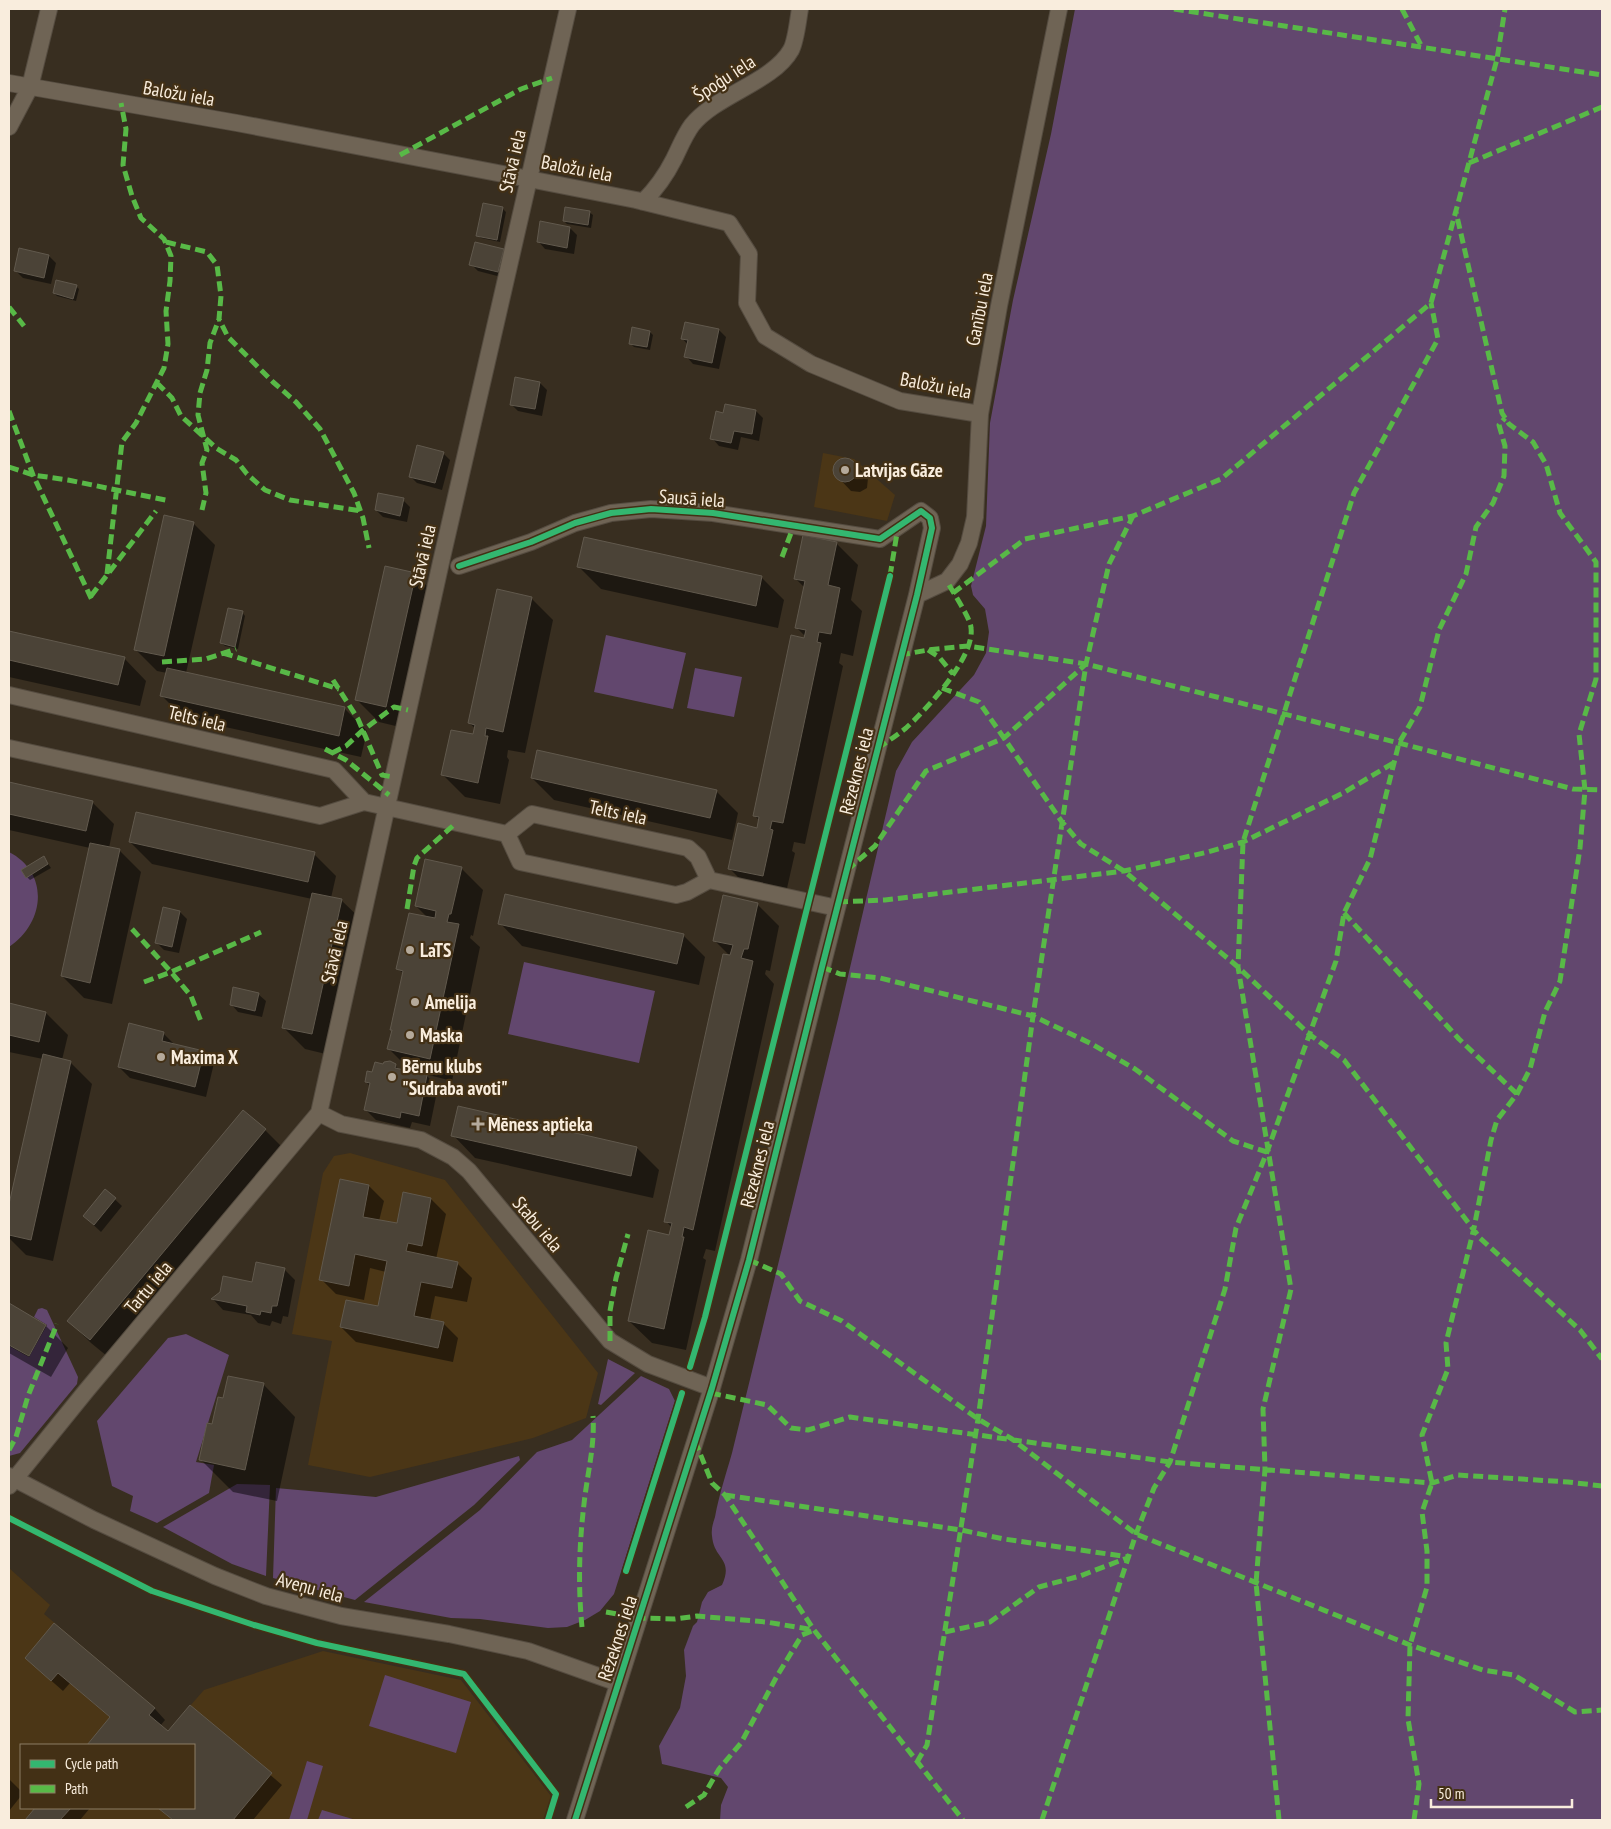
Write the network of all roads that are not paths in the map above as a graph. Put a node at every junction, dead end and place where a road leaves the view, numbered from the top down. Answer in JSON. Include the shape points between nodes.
{"nodes":[{"id":1,"x":49,"y":9,"type":"edge"},
{"id":2,"x":568,"y":9,"type":"edge"},
{"id":3,"x":800,"y":9,"type":"edge"},
{"id":4,"x":1059,"y":9,"type":"edge"},
{"id":5,"x":9,"y":83,"type":"edge"},
{"id":6,"x":30,"y":87,"type":"junction"},
{"id":7,"x":9,"y":126,"type":"edge"},
{"id":8,"x":529,"y":179,"type":"junction"},
{"id":9,"x":643,"y":202,"type":"junction"},
{"id":10,"x":980,"y":414,"type":"junction"},
{"id":11,"x":921,"y":511,"type":"joint"},
{"id":12,"x":459,"y":566,"type":"dead end"},
{"id":13,"x":917,"y":595,"type":"junction"},
{"id":14,"x":9,"y":695,"type":"edge"},
{"id":15,"x":9,"y":748,"type":"edge"},
{"id":16,"x":364,"y":802,"type":"junction"},
{"id":17,"x":386,"y":807,"type":"junction"},
{"id":18,"x":507,"y":834,"type":"junction"},
{"id":19,"x":709,"y":880,"type":"junction"},
{"id":20,"x":837,"y":908,"type":"junction"},
{"id":21,"x":319,"y":1113,"type":"junction"},
{"id":22,"x":712,"y":1388,"type":"junction"},
{"id":23,"x":11,"y":1481,"type":"edge"},
{"id":24,"x":618,"y":1682,"type":"junction"},
{"id":25,"x":575,"y":1820,"type":"edge"}],
"edges":[{"from":1,"to":6,"type":"street"},
{"from":2,"to":8,"type":"street","name":"Stāvā iela"},
{"from":3,"to":9,"type":"street","name":"Špoģu iela","via":[[792,49],[778,66],[705,112],[693,124],[659,186]]},
{"from":4,"to":10,"type":"street","name":"Ganību iela"},
{"from":5,"to":6,"type":"street","name":"Baložu iela"},
{"from":6,"to":7,"type":"street"},
{"from":6,"to":8,"type":"street","name":"Baložu iela"},
{"from":8,"to":9,"type":"street","name":"Baložu iela"},
{"from":8,"to":17,"type":"street","name":"Stāvā iela"},
{"from":9,"to":10,"type":"street","name":"Baložu iela","via":[[729,223],[748,254],[747,304],[765,336],[811,364],[900,401]]},
{"from":10,"to":13,"type":"street","name":"Ganību iela","via":[[975,517],[969,543],[960,564],[947,581]]},
{"from":11,"to":12,"type":"street","name":"Sausā iela","via":[[880,538],[713,513],[651,509],[611,513]]},
{"from":11,"to":13,"type":"street","name":"Rēzeknes iela","via":[[930,518],[932,528]]},
{"from":13,"to":20,"type":"street","name":"Rēzeknes iela"},
{"from":14,"to":16,"type":"street","name":"Telts iela","via":[[334,770]]},
{"from":15,"to":16,"type":"street","via":[[320,816]]},
{"from":16,"to":17,"type":"street"},
{"from":17,"to":18,"type":"street"},
{"from":17,"to":21,"type":"street","name":"Stāvā iela"},
{"from":18,"to":19,"type":"street","via":[[520,862],[676,895]]},
{"from":18,"to":19,"type":"street","name":"Telts iela","via":[[532,814],[688,848],[698,857]]},
{"from":19,"to":20,"type":"street"},
{"from":20,"to":22,"type":"street","name":"Rēzeknes iela","via":[[748,1260]]},
{"from":21,"to":22,"type":"street","name":"Stabu iela","via":[[341,1124],[421,1140],[453,1157],[469,1171],[610,1341],[648,1364]]},
{"from":21,"to":23,"type":"street","name":"Tartu iela"},
{"from":22,"to":24,"type":"street","name":"Rēzeknes iela"},
{"from":23,"to":24,"type":"street","name":"Aveņu iela","via":[[215,1576],[266,1596],[340,1616],[528,1651]]},
{"from":24,"to":25,"type":"street","name":"Rēzeknes iela"}]}
